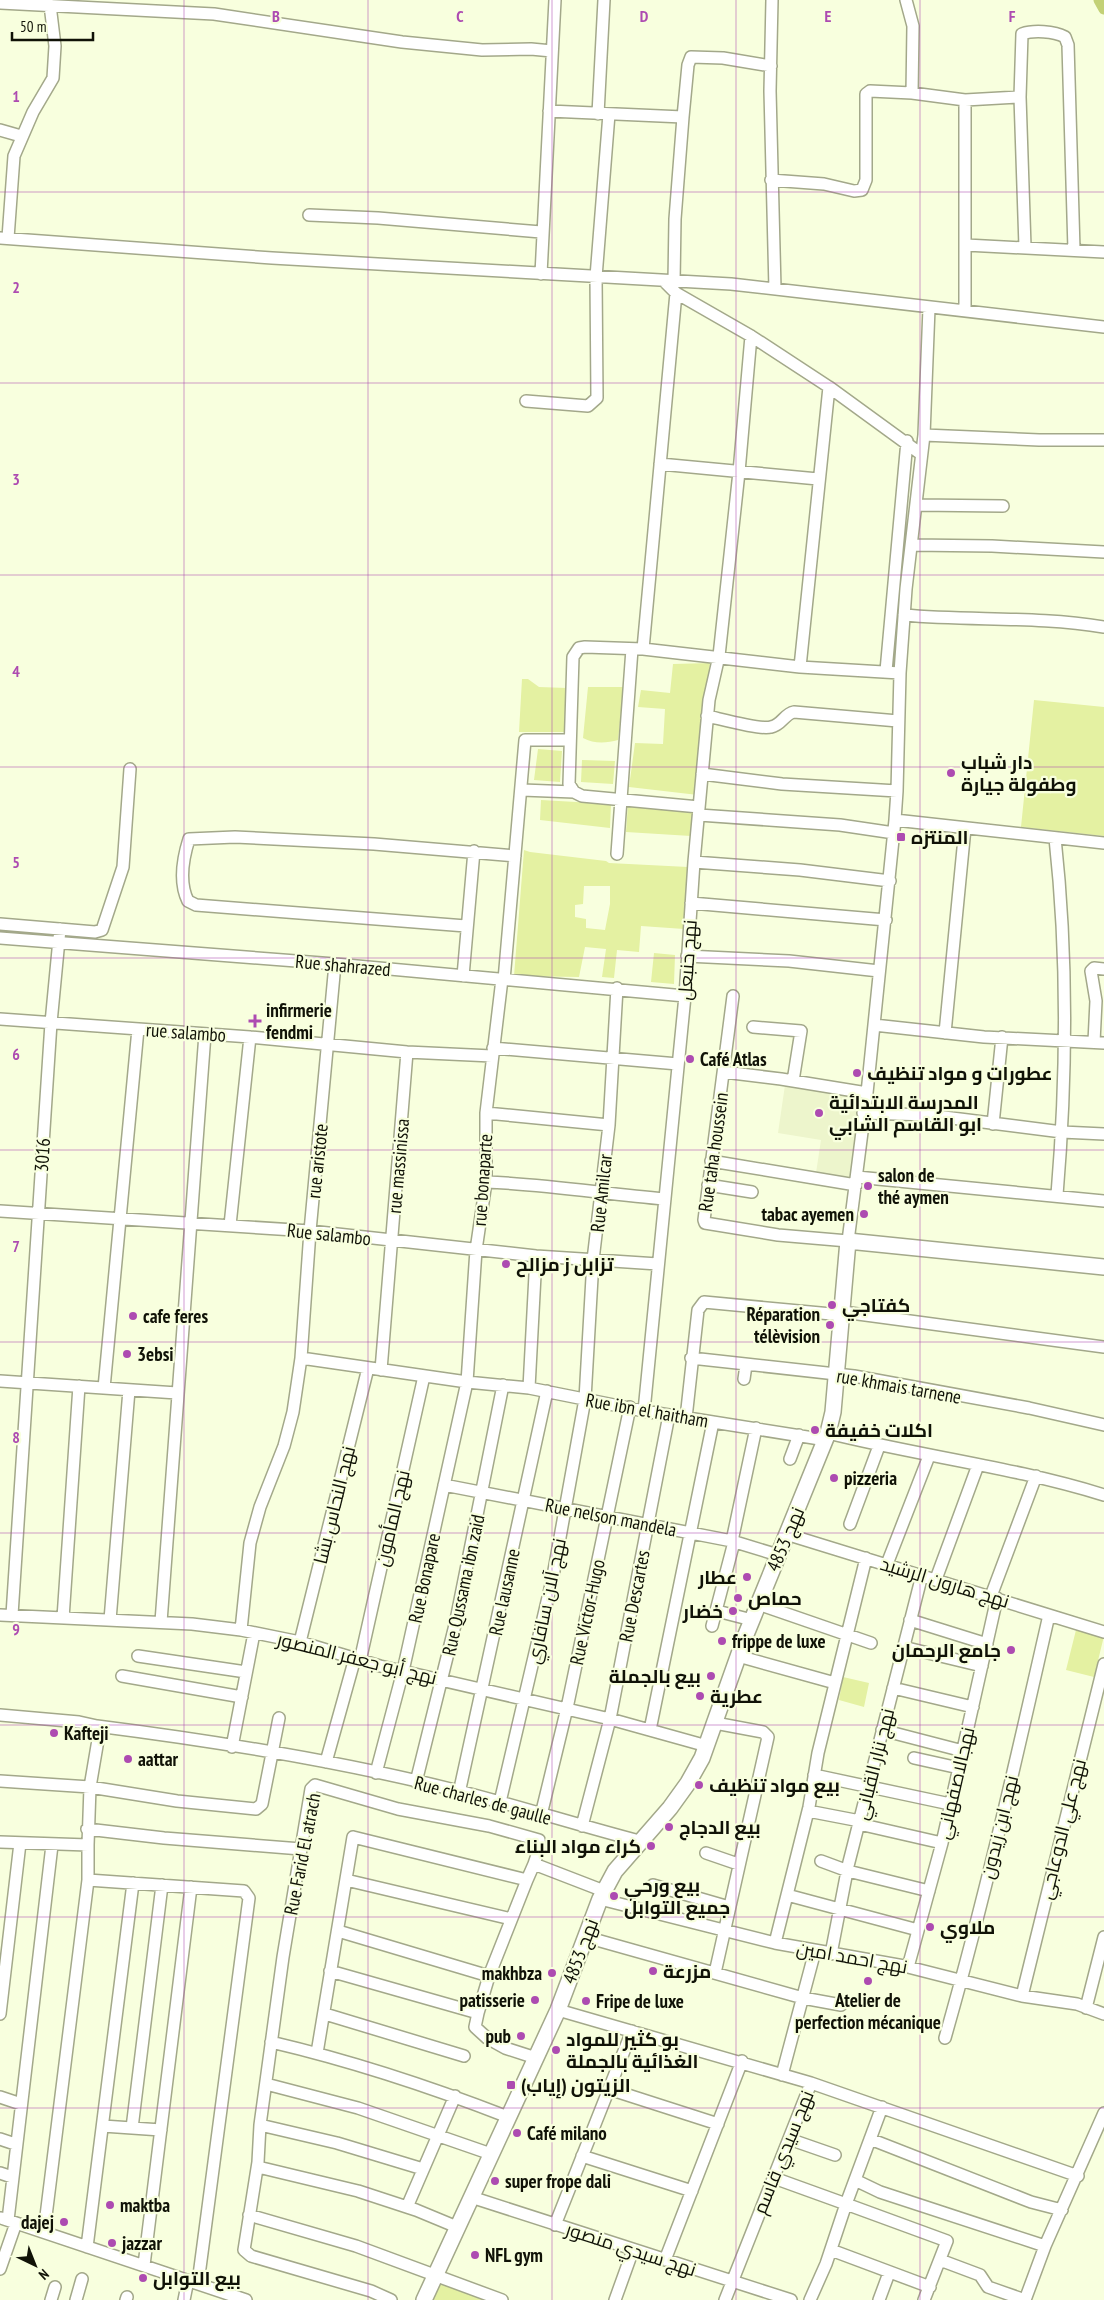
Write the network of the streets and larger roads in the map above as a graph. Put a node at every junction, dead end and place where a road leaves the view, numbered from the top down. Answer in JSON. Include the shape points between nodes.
{"nodes":[{"id":1,"x":555,"y":0,"type":"edge"},
{"id":2,"x":604,"y":0,"type":"edge"},
{"id":3,"x":772,"y":0,"type":"edge"},
{"id":4,"x":906,"y":0,"type":"edge"},
{"id":5,"x":0,"y":3,"type":"edge"},
{"id":6,"x":50,"y":5,"type":"junction"},
{"id":7,"x":552,"y":51,"type":"junction"},
{"id":8,"x":771,"y":66,"type":"junction"},
{"id":9,"x":912,"y":93,"type":"junction"},
{"id":10,"x":1020,"y":97,"type":"junction"},
{"id":11,"x":964,"y":100,"type":"junction"},
{"id":12,"x":549,"y":111,"type":"junction"},
{"id":13,"x":603,"y":114,"type":"junction"},
{"id":14,"x":683,"y":117,"type":"junction"},
{"id":15,"x":0,"y":130,"type":"edge"},
{"id":16,"x":21,"y":136,"type":"junction"},
{"id":17,"x":771,"y":180,"type":"junction"},
{"id":18,"x":309,"y":215,"type":"dead end"},
{"id":19,"x":542,"y":232,"type":"junction"},
{"id":20,"x":4,"y":238,"type":"edge"},
{"id":21,"x":966,"y":245,"type":"junction"},
{"id":22,"x":1025,"y":247,"type":"junction"},
{"id":23,"x":1074,"y":250,"type":"junction"},
{"id":24,"x":1104,"y":252,"type":"edge"},
{"id":25,"x":541,"y":274,"type":"junction"},
{"id":26,"x":596,"y":277,"type":"junction"},
{"id":27,"x":672,"y":285,"type":"junction"},
{"id":28,"x":774,"y":289,"type":"junction"},
{"id":29,"x":929,"y":308,"type":"junction"},
{"id":30,"x":965,"y":310,"type":"junction"},
{"id":31,"x":1104,"y":327,"type":"edge"},
{"id":32,"x":751,"y":336,"type":"junction"},
{"id":33,"x":829,"y":387,"type":"junction"},
{"id":34,"x":526,"y":401,"type":"dead end"},
{"id":35,"x":924,"y":435,"type":"junction"},
{"id":36,"x":1104,"y":440,"type":"edge"},
{"id":37,"x":907,"y":441,"type":"junction"},
{"id":38,"x":921,"y":454,"type":"junction"},
{"id":39,"x":660,"y":464,"type":"junction"},
{"id":40,"x":739,"y":472,"type":"junction"},
{"id":41,"x":818,"y":480,"type":"junction"},
{"id":42,"x":916,"y":505,"type":"junction"},
{"id":43,"x":1003,"y":506,"type":"dead end"},
{"id":44,"x":912,"y":546,"type":"junction"},
{"id":45,"x":1104,"y":552,"type":"edge"},
{"id":46,"x":904,"y":615,"type":"junction"},
{"id":47,"x":1104,"y":627,"type":"edge"},
{"id":48,"x":638,"y":649,"type":"junction"},
{"id":49,"x":719,"y":656,"type":"junction"},
{"id":50,"x":800,"y":666,"type":"junction"},
{"id":51,"x":886,"y":671,"type":"junction"},
{"id":52,"x":900,"y":673,"type":"junction"},
{"id":53,"x":707,"y":716,"type":"junction"},
{"id":54,"x":898,"y":721,"type":"junction"},
{"id":55,"x":570,"y":740,"type":"junction"},
{"id":56,"x":130,"y":769,"type":"dead end"},
{"id":57,"x":702,"y":774,"type":"junction"},
{"id":58,"x":522,"y":790,"type":"junction"},
{"id":59,"x":897,"y":791,"type":"junction"},
{"id":60,"x":574,"y":792,"type":"junction"},
{"id":61,"x":621,"y":800,"type":"junction"},
{"id":62,"x":699,"y":811,"type":"junction"},
{"id":63,"x":894,"y":820,"type":"junction"},
{"id":64,"x":965,"y":828,"type":"junction"},
{"id":65,"x":894,"y":833,"type":"junction"},
{"id":66,"x":1055,"y":838,"type":"junction"},
{"id":67,"x":1104,"y":843,"type":"edge"},
{"id":68,"x":474,"y":851,"type":"junction"},
{"id":69,"x":617,"y":854,"type":"dead end"},
{"id":70,"x":515,"y":856,"type":"junction"},
{"id":71,"x":694,"y":862,"type":"junction"},
{"id":72,"x":890,"y":881,"type":"junction"},
{"id":73,"x":691,"y":903,"type":"junction"},
{"id":74,"x":886,"y":920,"type":"junction"},
{"id":75,"x":0,"y":924,"type":"edge"},
{"id":76,"x":466,"y":926,"type":"junction"},
{"id":77,"x":60,"y":929,"type":"junction"},
{"id":78,"x":0,"y":938,"type":"edge"},
{"id":79,"x":58,"y":943,"type":"junction"},
{"id":80,"x":687,"y":956,"type":"junction"},
{"id":81,"x":335,"y":964,"type":"junction"},
{"id":82,"x":1104,"y":969,"type":"edge"},
{"id":83,"x":879,"y":971,"type":"junction"},
{"id":84,"x":462,"y":976,"type":"junction"},
{"id":85,"x":503,"y":980,"type":"junction"},
{"id":86,"x":618,"y":988,"type":"junction"},
{"id":87,"x":685,"y":996,"type":"junction"},
{"id":88,"x":733,"y":996,"type":"dead end"},
{"id":89,"x":0,"y":1019,"type":"edge"},
{"id":90,"x":51,"y":1023,"type":"junction"},
{"id":91,"x":874,"y":1025,"type":"junction"},
{"id":92,"x":753,"y":1027,"type":"dead end"},
{"id":93,"x":138,"y":1029,"type":"junction"},
{"id":94,"x":945,"y":1033,"type":"junction"},
{"id":95,"x":205,"y":1034,"type":"junction"},
{"id":96,"x":250,"y":1037,"type":"junction"},
{"id":97,"x":1002,"y":1038,"type":"junction"},
{"id":98,"x":1065,"y":1041,"type":"junction"},
{"id":99,"x":1099,"y":1042,"type":"edge"},
{"id":100,"x":329,"y":1045,"type":"junction"},
{"id":101,"x":407,"y":1052,"type":"junction"},
{"id":102,"x":492,"y":1052,"type":"junction"},
{"id":103,"x":614,"y":1057,"type":"junction"},
{"id":104,"x":678,"y":1064,"type":"junction"},
{"id":105,"x":724,"y":1072,"type":"junction"},
{"id":106,"x":793,"y":1081,"type":"junction"},
{"id":107,"x":868,"y":1093,"type":"junction"},
{"id":108,"x":486,"y":1113,"type":"junction"},
{"id":109,"x":864,"y":1113,"type":"junction"},
{"id":110,"x":993,"y":1124,"type":"junction"},
{"id":111,"x":608,"y":1125,"type":"junction"},
{"id":112,"x":1062,"y":1132,"type":"junction"},
{"id":113,"x":1104,"y":1134,"type":"edge"},
{"id":114,"x":711,"y":1161,"type":"junction"},
{"id":115,"x":856,"y":1181,"type":"junction"},
{"id":116,"x":486,"y":1182,"type":"junction"},
{"id":117,"x":708,"y":1185,"type":"junction"},
{"id":118,"x":752,"y":1192,"type":"dead end"},
{"id":119,"x":601,"y":1193,"type":"junction"},
{"id":120,"x":1057,"y":1195,"type":"junction"},
{"id":121,"x":665,"y":1199,"type":"junction"},
{"id":122,"x":1104,"y":1201,"type":"edge"},
{"id":123,"x":0,"y":1211,"type":"edge"},
{"id":124,"x":38,"y":1214,"type":"junction"},
{"id":125,"x":118,"y":1218,"type":"junction"},
{"id":126,"x":192,"y":1223,"type":"junction"},
{"id":127,"x":230,"y":1225,"type":"junction"},
{"id":128,"x":310,"y":1231,"type":"junction"},
{"id":129,"x":392,"y":1240,"type":"junction"},
{"id":130,"x":848,"y":1241,"type":"junction"},
{"id":131,"x":476,"y":1250,"type":"junction"},
{"id":132,"x":536,"y":1256,"type":"junction"},
{"id":133,"x":593,"y":1260,"type":"junction"},
{"id":134,"x":658,"y":1264,"type":"junction"},
{"id":135,"x":1104,"y":1267,"type":"edge"},
{"id":136,"x":842,"y":1313,"type":"junction"},
{"id":137,"x":1104,"y":1347,"type":"edge"},
{"id":138,"x":301,"y":1358,"type":"junction"},
{"id":139,"x":691,"y":1358,"type":"junction"},
{"id":140,"x":746,"y":1365,"type":"junction"},
{"id":141,"x":368,"y":1368,"type":"junction"},
{"id":142,"x":381,"y":1370,"type":"junction"},
{"id":143,"x":836,"y":1375,"type":"junction"},
{"id":144,"x":424,"y":1376,"type":"junction"},
{"id":145,"x":744,"y":1379,"type":"dead end"},
{"id":146,"x":0,"y":1381,"type":"edge"},
{"id":147,"x":28,"y":1382,"type":"junction"},
{"id":148,"x":468,"y":1382,"type":"junction"},
{"id":149,"x":503,"y":1385,"type":"junction"},
{"id":150,"x":79,"y":1386,"type":"junction"},
{"id":151,"x":104,"y":1388,"type":"junction"},
{"id":152,"x":529,"y":1388,"type":"junction"},
{"id":153,"x":129,"y":1390,"type":"junction"},
{"id":154,"x":547,"y":1391,"type":"junction"},
{"id":155,"x":177,"y":1393,"type":"junction"},
{"id":156,"x":585,"y":1399,"type":"junction"},
{"id":157,"x":630,"y":1407,"type":"junction"},
{"id":158,"x":644,"y":1411,"type":"junction"},
{"id":159,"x":669,"y":1415,"type":"junction"},
{"id":160,"x":686,"y":1418,"type":"junction"},
{"id":161,"x":713,"y":1422,"type":"junction"},
{"id":162,"x":1104,"y":1425,"type":"edge"},
{"id":163,"x":756,"y":1428,"type":"junction"},
{"id":164,"x":799,"y":1435,"type":"junction"},
{"id":165,"x":827,"y":1436,"type":"junction"},
{"id":166,"x":879,"y":1446,"type":"junction"},
{"id":167,"x":929,"y":1456,"type":"junction"},
{"id":168,"x":790,"y":1459,"type":"dead end"},
{"id":169,"x":978,"y":1465,"type":"junction"},
{"id":170,"x":1036,"y":1476,"type":"junction"},
{"id":171,"x":444,"y":1485,"type":"junction"},
{"id":172,"x":482,"y":1492,"type":"junction"},
{"id":173,"x":1104,"y":1495,"type":"edge"},
{"id":174,"x":524,"y":1500,"type":"junction"},
{"id":175,"x":566,"y":1508,"type":"junction"},
{"id":176,"x":608,"y":1516,"type":"junction"},
{"id":177,"x":850,"y":1524,"type":"dead end"},
{"id":178,"x":648,"y":1525,"type":"junction"},
{"id":179,"x":690,"y":1533,"type":"junction"},
{"id":180,"x":786,"y":1534,"type":"junction"},
{"id":181,"x":733,"y":1541,"type":"junction"},
{"id":182,"x":778,"y":1554,"type":"junction"},
{"id":183,"x":866,"y":1558,"type":"junction"},
{"id":184,"x":887,"y":1564,"type":"junction"},
{"id":185,"x":922,"y":1575,"type":"junction"},
{"id":186,"x":936,"y":1579,"type":"junction"},
{"id":187,"x":994,"y":1597,"type":"junction"},
{"id":188,"x":758,"y":1604,"type":"junction"},
{"id":189,"x":717,"y":1611,"type":"junction"},
{"id":190,"x":0,"y":1615,"type":"edge"},
{"id":191,"x":12,"y":1615,"type":"junction"},
{"id":192,"x":1049,"y":1615,"type":"junction"},
{"id":193,"x":63,"y":1618,"type":"junction"},
{"id":194,"x":110,"y":1620,"type":"junction"},
{"id":195,"x":752,"y":1620,"type":"junction"},
{"id":196,"x":910,"y":1620,"type":"junction"},
{"id":197,"x":161,"y":1622,"type":"junction"},
{"id":198,"x":712,"y":1626,"type":"dead end"},
{"id":199,"x":241,"y":1630,"type":"junction"},
{"id":200,"x":254,"y":1632,"type":"junction"},
{"id":201,"x":1104,"y":1632,"type":"edge"},
{"id":202,"x":846,"y":1635,"type":"junction"},
{"id":203,"x":300,"y":1642,"type":"junction"},
{"id":204,"x":871,"y":1642,"type":"dead end"},
{"id":205,"x":986,"y":1644,"type":"junction"},
{"id":206,"x":903,"y":1647,"type":"junction"},
{"id":207,"x":138,"y":1656,"type":"dead end"},
{"id":208,"x":738,"y":1656,"type":"junction"},
{"id":209,"x":358,"y":1660,"type":"junction"},
{"id":210,"x":1104,"y":1664,"type":"edge"},
{"id":211,"x":982,"y":1666,"type":"junction"},
{"id":212,"x":403,"y":1671,"type":"junction"},
{"id":213,"x":246,"y":1672,"type":"junction"},
{"id":214,"x":122,"y":1676,"type":"dead end"},
{"id":215,"x":442,"y":1680,"type":"junction"},
{"id":216,"x":835,"y":1684,"type":"junction"},
{"id":217,"x":893,"y":1688,"type":"junction"},
{"id":218,"x":483,"y":1689,"type":"junction"},
{"id":219,"x":242,"y":1698,"type":"junction"},
{"id":220,"x":525,"y":1698,"type":"junction"},
{"id":221,"x":973,"y":1707,"type":"junction"},
{"id":222,"x":567,"y":1708,"type":"junction"},
{"id":223,"x":0,"y":1714,"type":"edge"},
{"id":224,"x":279,"y":1718,"type":"dead end"},
{"id":225,"x":610,"y":1719,"type":"junction"},
{"id":226,"x":715,"y":1723,"type":"junction"},
{"id":227,"x":98,"y":1726,"type":"junction"},
{"id":228,"x":650,"y":1730,"type":"junction"},
{"id":229,"x":882,"y":1730,"type":"junction"},
{"id":230,"x":707,"y":1746,"type":"junction"},
{"id":231,"x":232,"y":1747,"type":"junction"},
{"id":232,"x":963,"y":1751,"type":"junction"},
{"id":233,"x":272,"y":1752,"type":"junction"},
{"id":234,"x":914,"y":1758,"type":"dead end"},
{"id":235,"x":326,"y":1762,"type":"junction"},
{"id":236,"x":959,"y":1768,"type":"junction"},
{"id":237,"x":376,"y":1773,"type":"junction"},
{"id":238,"x":814,"y":1775,"type":"junction"},
{"id":239,"x":0,"y":1781,"type":"edge"},
{"id":240,"x":416,"y":1782,"type":"junction"},
{"id":241,"x":869,"y":1786,"type":"junction"},
{"id":242,"x":90,"y":1787,"type":"junction"},
{"id":243,"x":459,"y":1793,"type":"junction"},
{"id":244,"x":500,"y":1802,"type":"junction"},
{"id":245,"x":950,"y":1804,"type":"junction"},
{"id":246,"x":808,"y":1811,"type":"junction"},
{"id":247,"x":541,"y":1815,"type":"junction"},
{"id":248,"x":859,"y":1823,"type":"junction"},
{"id":249,"x":582,"y":1826,"type":"junction"},
{"id":250,"x":87,"y":1829,"type":"junction"},
{"id":251,"x":639,"y":1841,"type":"junction"},
{"id":252,"x":0,"y":1842,"type":"edge"},
{"id":253,"x":20,"y":1842,"type":"junction"},
{"id":254,"x":942,"y":1843,"type":"junction"},
{"id":255,"x":52,"y":1845,"type":"junction"},
{"id":256,"x":88,"y":1845,"type":"junction"},
{"id":257,"x":301,"y":1849,"type":"junction"},
{"id":258,"x":706,"y":1853,"type":"dead end"},
{"id":259,"x":821,"y":1861,"type":"dead end"},
{"id":260,"x":534,"y":1864,"type":"junction"},
{"id":261,"x":738,"y":1864,"type":"junction"},
{"id":262,"x":848,"y":1871,"type":"junction"},
{"id":263,"x":88,"y":1880,"type":"junction"},
{"id":264,"x":346,"y":1880,"type":"junction"},
{"id":265,"x":527,"y":1880,"type":"junction"},
{"id":266,"x":133,"y":1884,"type":"junction"},
{"id":267,"x":653,"y":1885,"type":"dead end"},
{"id":268,"x":162,"y":1886,"type":"junction"},
{"id":269,"x":191,"y":1887,"type":"junction"},
{"id":270,"x":929,"y":1891,"type":"junction"},
{"id":271,"x":602,"y":1895,"type":"junction"},
{"id":272,"x":787,"y":1895,"type":"junction"},
{"id":273,"x":729,"y":1907,"type":"junction"},
{"id":274,"x":840,"y":1909,"type":"junction"},
{"id":275,"x":512,"y":1919,"type":"junction"},
{"id":276,"x":5,"y":1924,"type":"edge"},
{"id":277,"x":918,"y":1930,"type":"junction"},
{"id":278,"x":724,"y":1931,"type":"junction"},
{"id":279,"x":338,"y":1932,"type":"junction"},
{"id":280,"x":586,"y":1937,"type":"junction"},
{"id":281,"x":1104,"y":1937,"type":"edge"},
{"id":282,"x":774,"y":1943,"type":"junction"},
{"id":283,"x":815,"y":1951,"type":"junction"},
{"id":284,"x":830,"y":1954,"type":"junction"},
{"id":285,"x":908,"y":1967,"type":"junction"},
{"id":286,"x":330,"y":1971,"type":"junction"},
{"id":287,"x":715,"y":1973,"type":"junction"},
{"id":288,"x":489,"y":1976,"type":"junction"},
{"id":289,"x":962,"y":1981,"type":"junction"},
{"id":290,"x":1,"y":1984,"type":"edge"},
{"id":291,"x":1022,"y":1996,"type":"junction"},
{"id":292,"x":803,"y":1998,"type":"junction"},
{"id":293,"x":841,"y":2005,"type":"dead end"},
{"id":294,"x":1086,"y":2008,"type":"junction"},
{"id":295,"x":558,"y":2010,"type":"junction"},
{"id":296,"x":478,"y":2013,"type":"junction"},
{"id":297,"x":0,"y":2014,"type":"edge"},
{"id":298,"x":325,"y":2014,"type":"junction"},
{"id":299,"x":1104,"y":2014,"type":"edge"},
{"id":300,"x":632,"y":2031,"type":"junction"},
{"id":301,"x":945,"y":2038,"type":"dead end"},
{"id":302,"x":272,"y":2042,"type":"junction"},
{"id":303,"x":317,"y":2053,"type":"junction"},
{"id":304,"x":464,"y":2056,"type":"dead end"},
{"id":305,"x":536,"y":2058,"type":"junction"},
{"id":306,"x":742,"y":2061,"type":"junction"},
{"id":307,"x":782,"y":2075,"type":"junction"},
{"id":308,"x":811,"y":2083,"type":"junction"},
{"id":309,"x":266,"y":2084,"type":"junction"},
{"id":310,"x":609,"y":2090,"type":"junction"},
{"id":311,"x":455,"y":2096,"type":"junction"},
{"id":312,"x":0,"y":2097,"type":"edge"},
{"id":313,"x":22,"y":2104,"type":"junction"},
{"id":314,"x":882,"y":2107,"type":"junction"},
{"id":315,"x":1104,"y":2114,"type":"edge"},
{"id":316,"x":508,"y":2117,"type":"junction"},
{"id":317,"x":718,"y":2124,"type":"junction"},
{"id":318,"x":260,"y":2125,"type":"junction"},
{"id":319,"x":103,"y":2126,"type":"junction"},
{"id":320,"x":132,"y":2128,"type":"junction"},
{"id":321,"x":161,"y":2130,"type":"junction"},
{"id":322,"x":439,"y":2135,"type":"junction"},
{"id":323,"x":1100,"y":2137,"type":"edge"},
{"id":324,"x":0,"y":2139,"type":"edge"},
{"id":325,"x":789,"y":2139,"type":"junction"},
{"id":326,"x":870,"y":2139,"type":"junction"},
{"id":327,"x":15,"y":2144,"type":"junction"},
{"id":328,"x":491,"y":2154,"type":"junction"},
{"id":329,"x":835,"y":2154,"type":"dead end"},
{"id":330,"x":582,"y":2156,"type":"junction"},
{"id":331,"x":258,"y":2164,"type":"junction"},
{"id":332,"x":423,"y":2169,"type":"junction"},
{"id":333,"x":0,"y":2173,"type":"edge"},
{"id":334,"x":1078,"y":2176,"type":"junction"},
{"id":335,"x":12,"y":2177,"type":"junction"},
{"id":336,"x":774,"y":2178,"type":"junction"},
{"id":337,"x":855,"y":2180,"type":"junction"},
{"id":338,"x":692,"y":2191,"type":"junction"},
{"id":339,"x":471,"y":2198,"type":"junction"},
{"id":340,"x":846,"y":2204,"type":"junction"},
{"id":341,"x":408,"y":2207,"type":"junction"},
{"id":342,"x":1062,"y":2210,"type":"junction"},
{"id":343,"x":249,"y":2215,"type":"junction"},
{"id":344,"x":8,"y":2220,"type":"edge"},
{"id":345,"x":555,"y":2225,"type":"junction"},
{"id":346,"x":457,"y":2227,"type":"junction"},
{"id":347,"x":44,"y":2232,"type":"junction"},
{"id":348,"x":88,"y":2246,"type":"junction"},
{"id":349,"x":1045,"y":2246,"type":"junction"},
{"id":350,"x":633,"y":2250,"type":"junction"},
{"id":351,"x":831,"y":2250,"type":"junction"},
{"id":352,"x":665,"y":2260,"type":"junction"},
{"id":353,"x":940,"y":2260,"type":"junction"},
{"id":354,"x":144,"y":2265,"type":"junction"},
{"id":355,"x":0,"y":2269,"type":"edge"},
{"id":356,"x":889,"y":2273,"type":"junction"},
{"id":357,"x":434,"y":2276,"type":"junction"},
{"id":358,"x":82,"y":2279,"type":"dead end"},
{"id":359,"x":193,"y":2282,"type":"junction"},
{"id":360,"x":731,"y":2282,"type":"junction"},
{"id":361,"x":55,"y":2287,"type":"dead end"},
{"id":362,"x":930,"y":2287,"type":"junction"},
{"id":363,"x":770,"y":2297,"type":"edge"},
{"id":364,"x":234,"y":2298,"type":"edge"},
{"id":365,"x":51,"y":2300,"type":"edge"},
{"id":366,"x":76,"y":2300,"type":"edge"},
{"id":367,"x":184,"y":2300,"type":"edge"},
{"id":368,"x":246,"y":2300,"type":"edge"},
{"id":369,"x":392,"y":2300,"type":"edge"},
{"id":370,"x":424,"y":2300,"type":"edge"},
{"id":371,"x":502,"y":2300,"type":"edge"},
{"id":372,"x":615,"y":2300,"type":"edge"},
{"id":373,"x":725,"y":2300,"type":"edge"},
{"id":374,"x":791,"y":2300,"type":"edge"},
{"id":375,"x":810,"y":2300,"type":"edge"},
{"id":376,"x":879,"y":2300,"type":"edge"},
{"id":377,"x":924,"y":2300,"type":"edge"},
{"id":378,"x":1025,"y":2300,"type":"edge"}],
"edges":[{"from":1,"to":7,"type":"street"},
{"from":2,"to":13,"type":"street"},
{"from":3,"to":8,"type":"street"},
{"from":4,"to":9,"type":"street","via":[[913,26]]},
{"from":5,"to":6,"type":"street"},
{"from":6,"to":7,"type":"street","via":[[214,14],[402,42],[482,50]]},
{"from":6,"to":16,"type":"street","via":[[55,46],[53,78]]},
{"from":7,"to":12,"type":"street"},
{"from":8,"to":14,"type":"street","via":[[723,58],[692,58],[688,65]]},
{"from":8,"to":17,"type":"street"},
{"from":9,"to":11,"type":"street"},
{"from":9,"to":17,"type":"street","via":[[870,91],[866,94],[866,180],[862,190]]},
{"from":10,"to":11,"type":"street"},
{"from":10,"to":22,"type":"street"},
{"from":10,"to":23,"type":"street","via":[[1022,34],[1060,34],[1065,37],[1068,45]]},
{"from":11,"to":21,"type":"street"},
{"from":12,"to":13,"type":"street"},
{"from":12,"to":19,"type":"street"},
{"from":13,"to":14,"type":"street"},
{"from":13,"to":26,"type":"street"},
{"from":14,"to":27,"type":"street"},
{"from":15,"to":16,"type":"street"},
{"from":16,"to":20,"type":"street","via":[[14,156]]},
{"from":17,"to":28,"type":"street"},
{"from":18,"to":19,"type":"street"},
{"from":19,"to":25,"type":"street"},
{"from":20,"to":25,"type":"street"},
{"from":21,"to":22,"type":"street"},
{"from":21,"to":30,"type":"street"},
{"from":22,"to":23,"type":"street"},
{"from":23,"to":24,"type":"street"},
{"from":25,"to":26,"type":"street"},
{"from":26,"to":27,"type":"street"},
{"from":26,"to":34,"type":"street","via":[[596,401],[588,406]]},
{"from":27,"to":28,"type":"street","via":[[731,284]]},
{"from":27,"to":32,"type":"street"},
{"from":27,"to":39,"type":"street"},
{"from":28,"to":29,"type":"street"},
{"from":29,"to":30,"type":"street"},
{"from":29,"to":35,"type":"street"},
{"from":30,"to":31,"type":"street"},
{"from":32,"to":33,"type":"street"},
{"from":32,"to":40,"type":"street","name":"نهج حنبعل"},
{"from":33,"to":37,"type":"street"},
{"from":33,"to":41,"type":"street"},
{"from":35,"to":36,"type":"street"},
{"from":35,"to":38,"type":"street"},
{"from":37,"to":38,"type":"street"},
{"from":37,"to":51,"type":"street"},
{"from":38,"to":42,"type":"street"},
{"from":39,"to":40,"type":"street"},
{"from":39,"to":48,"type":"street"},
{"from":40,"to":41,"type":"street"},
{"from":40,"to":49,"type":"street","name":"نهج حنبعل"},
{"from":41,"to":50,"type":"street"},
{"from":42,"to":43,"type":"street"},
{"from":42,"to":44,"type":"street"},
{"from":44,"to":45,"type":"street"},
{"from":44,"to":46,"type":"street"},
{"from":46,"to":47,"type":"street","via":[[1047,621]]},
{"from":46,"to":52,"type":"street"},
{"from":48,"to":49,"type":"street"},
{"from":48,"to":55,"type":"street","via":[[585,647],[575,652]]},
{"from":48,"to":61,"type":"street"},
{"from":49,"to":50,"type":"street"},
{"from":49,"to":53,"type":"street","name":"نهج حنبعل"},
{"from":50,"to":51,"type":"street"},
{"from":51,"to":52,"type":"street"},
{"from":52,"to":54,"type":"street"},
{"from":53,"to":54,"type":"street","via":[[768,728],[794,712]]},
{"from":53,"to":57,"type":"street","name":"نهج حنبعل"},
{"from":54,"to":59,"type":"street"},
{"from":55,"to":58,"type":"street","name":"rue bonaparte","via":[[526,740]]},
{"from":55,"to":60,"type":"street","via":[[569,784]]},
{"from":56,"to":77,"type":"street","via":[[123,867],[105,924],[102,930],[95,932]]},
{"from":57,"to":59,"type":"street","via":[[826,788]]},
{"from":57,"to":62,"type":"street","name":"نهج حنبعل"},
{"from":58,"to":60,"type":"street"},
{"from":58,"to":70,"type":"street","name":"rue bonaparte"},
{"from":59,"to":63,"type":"street"},
{"from":60,"to":61,"type":"street","via":[[582,796]]},
{"from":61,"to":62,"type":"street"},
{"from":61,"to":69,"type":"street"},
{"from":62,"to":65,"type":"street"},
{"from":62,"to":71,"type":"street","name":"نهج حنبعل"},
{"from":63,"to":64,"type":"street"},
{"from":63,"to":65,"type":"street"},
{"from":64,"to":66,"type":"street"},
{"from":64,"to":94,"type":"street"},
{"from":65,"to":72,"type":"street"},
{"from":66,"to":67,"type":"street"},
{"from":66,"to":98,"type":"street","via":[[1064,947]]},
{"from":68,"to":70,"type":"street"},
{"from":68,"to":76,"type":"street"},
{"from":68,"to":76,"type":"street","via":[[235,837],[189,839],[185,850],[182,884],[188,901],[196,904]]},
{"from":70,"to":85,"type":"street","name":"rue bonaparte"},
{"from":71,"to":72,"type":"street"},
{"from":71,"to":73,"type":"street","name":"نهج حنبعل"},
{"from":72,"to":74,"type":"street"},
{"from":73,"to":74,"type":"street"},
{"from":73,"to":80,"type":"street","name":"نهج حنبعل"},
{"from":74,"to":83,"type":"street"},
{"from":75,"to":77,"type":"street"},
{"from":76,"to":84,"type":"street"},
{"from":77,"to":79,"type":"street","name":"3016"},
{"from":78,"to":79,"type":"street","name":"Rue shahrazed"},
{"from":79,"to":81,"type":"street","name":"Rue shahrazed"},
{"from":79,"to":90,"type":"street","name":"3016"},
{"from":80,"to":83,"type":"street","via":[[789,961]]},
{"from":80,"to":87,"type":"street","name":"نهج حنبعل"},
{"from":81,"to":84,"type":"street","name":"Rue shahrazed"},
{"from":81,"to":100,"type":"street","name":"rue aristote"},
{"from":82,"to":99,"type":"street","via":[[1094,968],[1091,971]]},
{"from":83,"to":91,"type":"street"},
{"from":84,"to":85,"type":"street","name":"Rue shahrazed"},
{"from":85,"to":86,"type":"street","name":"Rue shahrazed"},
{"from":85,"to":102,"type":"street","name":"rue bonaparte"},
{"from":86,"to":87,"type":"street","name":"Rue shahrazed"},
{"from":86,"to":103,"type":"street","name":"Rue Amilcar"},
{"from":87,"to":104,"type":"street","name":"نهج حنبعل"},
{"from":88,"to":105,"type":"street","name":"Rue taha houssein"},
{"from":89,"to":90,"type":"street","name":"rue salambo"},
{"from":90,"to":93,"type":"street","name":"rue salambo"},
{"from":90,"to":124,"type":"street","name":"3016"},
{"from":91,"to":94,"type":"street"},
{"from":91,"to":107,"type":"street"},
{"from":92,"to":106,"type":"street","via":[[801,1031]]},
{"from":93,"to":95,"type":"street","name":"rue salambo"},
{"from":93,"to":125,"type":"street"},
{"from":94,"to":97,"type":"street"},
{"from":95,"to":96,"type":"street","name":"rue salambo"},
{"from":95,"to":126,"type":"street"},
{"from":96,"to":100,"type":"street","name":"rue salambo"},
{"from":96,"to":127,"type":"street"},
{"from":97,"to":98,"type":"street"},
{"from":97,"to":110,"type":"street"},
{"from":98,"to":99,"type":"street"},
{"from":98,"to":112,"type":"street"},
{"from":100,"to":101,"type":"street","name":"rue salambo"},
{"from":100,"to":128,"type":"street","name":"rue aristote"},
{"from":101,"to":102,"type":"street","name":"rue salambo"},
{"from":101,"to":129,"type":"street","name":"rue massinissa"},
{"from":102,"to":103,"type":"street","name":"rue salambo"},
{"from":102,"to":108,"type":"street","name":"rue bonaparte"},
{"from":103,"to":104,"type":"street","name":"rue salambo"},
{"from":103,"to":111,"type":"street","name":"Rue Amilcar"},
{"from":104,"to":121,"type":"street","name":"نهج حنبعل"},
{"from":105,"to":106,"type":"street"},
{"from":105,"to":114,"type":"street","name":"Rue taha houssein"},
{"from":106,"to":107,"type":"street"},
{"from":107,"to":109,"type":"street"},
{"from":108,"to":111,"type":"street"},
{"from":108,"to":116,"type":"street","name":"rue bonaparte"},
{"from":109,"to":110,"type":"street","via":[[928,1114]]},
{"from":109,"to":115,"type":"street"},
{"from":110,"to":112,"type":"street"},
{"from":111,"to":119,"type":"street","name":"Rue Amilcar"},
{"from":112,"to":113,"type":"street"},
{"from":112,"to":120,"type":"street"},
{"from":114,"to":115,"type":"street"},
{"from":114,"to":117,"type":"street","name":"Rue taha houssein"},
{"from":115,"to":120,"type":"street"},
{"from":115,"to":130,"type":"street"},
{"from":116,"to":119,"type":"street","via":[[541,1184]]},
{"from":116,"to":131,"type":"street","name":"rue bonaparte"},
{"from":117,"to":118,"type":"street"},
{"from":117,"to":130,"type":"street","name":"Rue taha houssein","via":[[704,1220],[708,1225]]},
{"from":119,"to":121,"type":"street"},
{"from":119,"to":133,"type":"street","name":"Rue Amilcar"},
{"from":120,"to":122,"type":"street"},
{"from":121,"to":134,"type":"street","name":"نهج حنبعل"},
{"from":123,"to":124,"type":"street","name":"Rue salambo"},
{"from":124,"to":125,"type":"street","name":"Rue salambo"},
{"from":124,"to":147,"type":"street","name":"3016"},
{"from":125,"to":126,"type":"street","name":"Rue salambo"},
{"from":125,"to":151,"type":"street"},
{"from":126,"to":127,"type":"street","name":"Rue salambo"},
{"from":126,"to":155,"type":"street"},
{"from":127,"to":128,"type":"street","name":"Rue salambo"},
{"from":128,"to":129,"type":"street","name":"Rue salambo"},
{"from":128,"to":138,"type":"street","name":"rue aristote"},
{"from":129,"to":131,"type":"street","name":"Rue salambo"},
{"from":129,"to":142,"type":"street","name":"rue massinissa"},
{"from":130,"to":135,"type":"street"},
{"from":130,"to":136,"type":"street","name":"نهج 4853"},
{"from":131,"to":132,"type":"street","name":"Rue salambo"},
{"from":131,"to":148,"type":"street","name":"rue bonaparte"},
{"from":132,"to":133,"type":"street","name":"Rue salambo"},
{"from":132,"to":152,"type":"street"},
{"from":133,"to":134,"type":"street","name":"Rue salambo"},
{"from":133,"to":156,"type":"street","name":"Rue Amilcar"},
{"from":134,"to":158,"type":"street","name":"نهج حنبعل"},
{"from":136,"to":137,"type":"street"},
{"from":136,"to":139,"type":"street","via":[[704,1302],[698,1310]]},
{"from":136,"to":143,"type":"street","name":"نهج 4853"},
{"from":138,"to":141,"type":"street","name":"Rue ibn el haitham"},
{"from":138,"to":199,"type":"street","name":"rue aristote","via":[[284,1446],[250,1543]]},
{"from":139,"to":140,"type":"street","name":"rue khmais tarnene"},
{"from":139,"to":160,"type":"street"},
{"from":140,"to":143,"type":"street","name":"rue khmais tarnene"},
{"from":140,"to":145,"type":"street"},
{"from":141,"to":142,"type":"street","name":"Rue ibn el haitham"},
{"from":141,"to":203,"type":"street","name":"نهج النحاس بشا"},
{"from":142,"to":144,"type":"street","name":"Rue ibn el haitham"},
{"from":143,"to":162,"type":"street","name":"rue khmais tarnene","via":[[1029,1408]]},
{"from":143,"to":165,"type":"street","name":"نهج 4853"},
{"from":144,"to":148,"type":"street","name":"Rue ibn el haitham"},
{"from":144,"to":209,"type":"street","name":"نهج المأمون"},
{"from":146,"to":147,"type":"street"},
{"from":147,"to":150,"type":"street"},
{"from":147,"to":191,"type":"street","name":"3016"},
{"from":148,"to":149,"type":"street","name":"Rue ibn el haitham"},
{"from":148,"to":171,"type":"street","name":"Rue Bonapare"},
{"from":149,"to":152,"type":"street","name":"Rue ibn el haitham"},
{"from":149,"to":172,"type":"street","name":"Rue Qussama ibn zaid"},
{"from":150,"to":151,"type":"street"},
{"from":150,"to":193,"type":"street"},
{"from":151,"to":153,"type":"street"},
{"from":152,"to":154,"type":"street","name":"Rue ibn el haitham"},
{"from":153,"to":155,"type":"street"},
{"from":153,"to":194,"type":"street"},
{"from":154,"to":156,"type":"street","name":"Rue ibn el haitham"},
{"from":154,"to":174,"type":"street","name":"Rue lausanne"},
{"from":155,"to":197,"type":"street"},
{"from":156,"to":157,"type":"street","name":"Rue ibn el haitham"},
{"from":156,"to":175,"type":"street","name":"نهج آلان سافاري"},
{"from":157,"to":158,"type":"street","name":"Rue ibn el haitham"},
{"from":157,"to":176,"type":"street","name":"Rue Victor-Hugo"},
{"from":158,"to":159,"type":"street","name":"Rue ibn el haitham"},
{"from":159,"to":160,"type":"street","name":"Rue ibn el haitham"},
{"from":159,"to":178,"type":"street","name":"Rue Descartes"},
{"from":160,"to":161,"type":"street","name":"Rue ibn el haitham"},
{"from":161,"to":163,"type":"street","name":"Rue ibn el haitham"},
{"from":161,"to":179,"type":"street"},
{"from":163,"to":164,"type":"street","name":"Rue ibn el haitham"},
{"from":163,"to":181,"type":"street"},
{"from":164,"to":165,"type":"street","name":"Rue ibn el haitham"},
{"from":164,"to":168,"type":"street"},
{"from":165,"to":166,"type":"street","name":"Rue ibn el haitham"},
{"from":165,"to":180,"type":"street","name":"نهج 4853"},
{"from":166,"to":167,"type":"street","name":"Rue ibn el haitham"},
{"from":166,"to":177,"type":"street"},
{"from":167,"to":169,"type":"street","name":"Rue ibn el haitham"},
{"from":167,"to":184,"type":"street"},
{"from":169,"to":170,"type":"street","name":"Rue ibn el haitham"},
{"from":169,"to":186,"type":"street"},
{"from":170,"to":173,"type":"street","name":"Rue ibn el haitham"},
{"from":170,"to":187,"type":"street","name":"نهجالاصفهاني"},
{"from":171,"to":172,"type":"street","name":"Rue nelson mandela"},
{"from":171,"to":212,"type":"street","name":"Rue Bonapare"},
{"from":172,"to":174,"type":"street","name":"Rue nelson mandela"},
{"from":172,"to":215,"type":"street","name":"Rue Qussama ibn zaid"},
{"from":174,"to":175,"type":"street","name":"Rue nelson mandela"},
{"from":174,"to":218,"type":"street","name":"Rue lausanne"},
{"from":175,"to":176,"type":"street","name":"Rue nelson mandela"},
{"from":175,"to":220,"type":"street","name":"نهج آلان سافاري"},
{"from":176,"to":178,"type":"street","name":"Rue nelson mandela"},
{"from":176,"to":222,"type":"street","name":"Rue Victor-Hugo"},
{"from":178,"to":179,"type":"street","name":"Rue nelson mandela"},
{"from":178,"to":225,"type":"street","name":"Rue Descartes"},
{"from":179,"to":181,"type":"street","name":"Rue nelson mandela"},
{"from":179,"to":228,"type":"street"},
{"from":180,"to":182,"type":"street","name":"نهج 4853"},
{"from":180,"to":183,"type":"street","name":"نهج هارون الرشيد"},
{"from":181,"to":182,"type":"street","name":"Rue nelson mandela"},
{"from":181,"to":189,"type":"street"},
{"from":182,"to":188,"type":"street","name":"نهج 4853"},
{"from":183,"to":184,"type":"street","name":"نهج هارون الرشيد"},
{"from":183,"to":202,"type":"street"},
{"from":184,"to":185,"type":"street","name":"نهج هارون الرشيد"},
{"from":185,"to":186,"type":"street","name":"نهج هارون الرشيد"},
{"from":185,"to":196,"type":"street","name":"نهج نزار القباني"},
{"from":186,"to":187,"type":"street","name":"نهج هارون الرشيد"},
{"from":187,"to":192,"type":"street","name":"نهج هارون الرشيد"},
{"from":187,"to":205,"type":"street","name":"نهجالاصفهاني"},
{"from":188,"to":195,"type":"street","name":"نهج 4853"},
{"from":188,"to":202,"type":"street"},
{"from":189,"to":195,"type":"street"},
{"from":189,"to":198,"type":"street"},
{"from":190,"to":191,"type":"street","name":"نهج أبو جعفر المنصور"},
{"from":191,"to":193,"type":"street","name":"نهج أبو جعفر المنصور"},
{"from":192,"to":201,"type":"street","name":"نهج هارون الرشيد"},
{"from":192,"to":289,"type":"street","name":"نهج ابن زيدون"},
{"from":193,"to":194,"type":"street","name":"نهج أبو جعفر المنصور"},
{"from":194,"to":197,"type":"street","name":"نهج أبو جعفر المنصور"},
{"from":195,"to":208,"type":"street","name":"نهج 4853"},
{"from":196,"to":205,"type":"street"},
{"from":196,"to":206,"type":"street","name":"نهج نزار القباني"},
{"from":197,"to":199,"type":"street","name":"نهج أبو جعفر المنصور"},
{"from":199,"to":200,"type":"street","name":"نهج أبو جعفر المنصور"},
{"from":200,"to":203,"type":"street","name":"نهج أبو جعفر المنصور"},
{"from":200,"to":213,"type":"street"},
{"from":202,"to":204,"type":"street"},
{"from":202,"to":216,"type":"street"},
{"from":203,"to":209,"type":"street","name":"نهج أبو جعفر المنصور"},
{"from":205,"to":211,"type":"street","name":"نهجالاصفهاني"},
{"from":206,"to":211,"type":"street"},
{"from":206,"to":217,"type":"street","name":"نهج نزار القباني"},
{"from":207,"to":213,"type":"street"},
{"from":208,"to":216,"type":"street"},
{"from":208,"to":226,"type":"street","name":"نهج 4853"},
{"from":209,"to":212,"type":"street","name":"نهج أبو جعفر المنصور"},
{"from":209,"to":235,"type":"street","name":"نهج المأمون"},
{"from":210,"to":291,"type":"street","name":"نهج علي الدوعاجي"},
{"from":211,"to":221,"type":"street","name":"نهجالاصفهاني"},
{"from":212,"to":215,"type":"street","name":"نهج أبو جعفر المنصور"},
{"from":212,"to":237,"type":"street","name":"Rue Bonapare"},
{"from":213,"to":219,"type":"street"},
{"from":214,"to":219,"type":"street"},
{"from":215,"to":218,"type":"street","name":"نهج أبو جعفر المنصور"},
{"from":215,"to":240,"type":"street","name":"Rue Qussama ibn zaid"},
{"from":216,"to":238,"type":"street"},
{"from":217,"to":221,"type":"street"},
{"from":217,"to":229,"type":"street","name":"نهج نزار القباني"},
{"from":218,"to":220,"type":"street","name":"نهج أبو جعفر المنصور"},
{"from":218,"to":243,"type":"street","name":"Rue lausanne"},
{"from":219,"to":231,"type":"street"},
{"from":220,"to":222,"type":"street","name":"نهج أبو جعفر المنصور"},
{"from":220,"to":244,"type":"street","name":"نهج آلان سافاري"},
{"from":221,"to":232,"type":"street","name":"نهجالاصفهاني"},
{"from":222,"to":225,"type":"street","name":"نهج أبو جعفر المنصور"},
{"from":222,"to":247,"type":"street","name":"Rue Victor-Hugo"},
{"from":223,"to":227,"type":"street","name":"Rue charles de gaulle"},
{"from":224,"to":233,"type":"street"},
{"from":225,"to":228,"type":"street","name":"نهج أبو جعفر المنصور"},
{"from":225,"to":249,"type":"street","name":"Rue Descartes"},
{"from":226,"to":230,"type":"street","name":"نهج 4853"},
{"from":226,"to":261,"type":"street","via":[[763,1732],[768,1737]]},
{"from":227,"to":231,"type":"street","name":"Rue charles de gaulle","via":[[166,1734]]},
{"from":227,"to":242,"type":"street"},
{"from":228,"to":230,"type":"street","name":"نهج أبو جعفر المنصور"},
{"from":229,"to":232,"type":"street"},
{"from":229,"to":241,"type":"street","name":"نهج نزار القباني"},
{"from":230,"to":251,"type":"street","name":"نهج 4853","via":[[684,1789]]},
{"from":231,"to":233,"type":"street","name":"Rue charles de gaulle"},
{"from":232,"to":236,"type":"street","name":"نهجالاصفهاني"},
{"from":233,"to":235,"type":"street","name":"Rue charles de gaulle"},
{"from":233,"to":242,"type":"street","via":[[262,1804],[256,1809]]},
{"from":234,"to":236,"type":"street"},
{"from":235,"to":237,"type":"street","name":"Rue charles de gaulle"},
{"from":236,"to":245,"type":"street","name":"نهجالاصفهاني"},
{"from":237,"to":240,"type":"street","name":"Rue charles de gaulle"},
{"from":238,"to":241,"type":"street"},
{"from":238,"to":246,"type":"street"},
{"from":239,"to":242,"type":"street"},
{"from":240,"to":243,"type":"street","name":"Rue charles de gaulle"},
{"from":241,"to":245,"type":"street"},
{"from":241,"to":248,"type":"street","name":"نهج نزار القباني"},
{"from":242,"to":250,"type":"street"},
{"from":243,"to":244,"type":"street","name":"Rue charles de gaulle"},
{"from":244,"to":247,"type":"street","name":"Rue charles de gaulle"},
{"from":245,"to":254,"type":"street","name":"نهجالاصفهاني"},
{"from":246,"to":248,"type":"street"},
{"from":246,"to":272,"type":"street"},
{"from":247,"to":249,"type":"street","name":"Rue charles de gaulle"},
{"from":248,"to":254,"type":"street"},
{"from":248,"to":262,"type":"street","name":"نهج نزار القباني"},
{"from":249,"to":251,"type":"street","name":"Rue charles de gaulle"},
{"from":250,"to":256,"type":"street"},
{"from":250,"to":257,"type":"street"},
{"from":251,"to":271,"type":"street","name":"نهج 4853","via":[[615,1870]]},
{"from":252,"to":253,"type":"street"},
{"from":253,"to":255,"type":"street"},
{"from":253,"to":276,"type":"street"},
{"from":254,"to":270,"type":"street","name":"نهجالاصفهاني"},
{"from":255,"to":256,"type":"street"},
{"from":255,"to":313,"type":"street"},
{"from":256,"to":263,"type":"street"},
{"from":257,"to":260,"type":"street","name":"Rue Farid El atrach","via":[[311,1789],[316,1785],[398,1809],[490,1826],[539,1840]]},
{"from":257,"to":302,"type":"street","name":"Rue Farid El atrach"},
{"from":258,"to":261,"type":"street"},
{"from":259,"to":262,"type":"street"},
{"from":260,"to":265,"type":"street"},
{"from":260,"to":271,"type":"street"},
{"from":261,"to":273,"type":"street"},
{"from":262,"to":270,"type":"street"},
{"from":262,"to":274,"type":"street","name":"نهج نزار القباني"},
{"from":263,"to":266,"type":"street"},
{"from":263,"to":347,"type":"street"},
{"from":264,"to":265,"type":"street","via":[[352,1837]]},
{"from":264,"to":275,"type":"street"},
{"from":264,"to":279,"type":"street"},
{"from":265,"to":275,"type":"street"},
{"from":266,"to":268,"type":"street"},
{"from":266,"to":319,"type":"street"},
{"from":267,"to":273,"type":"street"},
{"from":268,"to":269,"type":"street"},
{"from":268,"to":320,"type":"street"},
{"from":269,"to":321,"type":"street"},
{"from":269,"to":359,"type":"street","via":[[244,1891],[249,1898]]},
{"from":270,"to":277,"type":"street","name":"نهجالاصفهاني"},
{"from":271,"to":278,"type":"street","name":"نهج احمد امين"},
{"from":271,"to":280,"type":"street","name":"نهج 4853"},
{"from":272,"to":274,"type":"street"},
{"from":272,"to":282,"type":"street"},
{"from":273,"to":278,"type":"street"},
{"from":274,"to":277,"type":"street"},
{"from":274,"to":284,"type":"street","name":"نهج نزار القباني"},
{"from":275,"to":288,"type":"street"},
{"from":276,"to":290,"type":"street"},
{"from":277,"to":285,"type":"street","name":"نهجالاصفهاني"},
{"from":278,"to":282,"type":"street","name":"نهج احمد امين"},
{"from":278,"to":287,"type":"street"},
{"from":279,"to":286,"type":"street"},
{"from":279,"to":288,"type":"street"},
{"from":280,"to":287,"type":"street"},
{"from":280,"to":295,"type":"street","name":"نهج 4853"},
{"from":281,"to":294,"type":"street"},
{"from":282,"to":283,"type":"street","name":"نهج احمد امين"},
{"from":283,"to":284,"type":"street","name":"نهج احمد امين"},
{"from":283,"to":292,"type":"street"},
{"from":284,"to":285,"type":"street","name":"نهج احمد امين"},
{"from":285,"to":289,"type":"street","name":"نهج احمد امين"},
{"from":286,"to":296,"type":"street"},
{"from":286,"to":298,"type":"street"},
{"from":287,"to":292,"type":"street"},
{"from":288,"to":296,"type":"street"},
{"from":289,"to":291,"type":"street","name":"نهج احمد امين"},
{"from":289,"to":301,"type":"street","name":"نهج ابن زيدون"},
{"from":290,"to":297,"type":"street"},
{"from":291,"to":294,"type":"street","name":"نهج احمد امين"},
{"from":292,"to":293,"type":"street"},
{"from":292,"to":307,"type":"street"},
{"from":294,"to":299,"type":"street","name":"نهج احمد امين"},
{"from":295,"to":300,"type":"street","name":"نهج سيدي قاسم"},
{"from":295,"to":305,"type":"street","name":"نهج 4853"},
{"from":296,"to":305,"type":"street","via":[[475,2027],[487,2038]]},
{"from":298,"to":303,"type":"street"},
{"from":298,"to":304,"type":"street"},
{"from":300,"to":306,"type":"street","name":"نهج سيدي قاسم"},
{"from":300,"to":310,"type":"street"},
{"from":302,"to":303,"type":"street"},
{"from":302,"to":309,"type":"street","name":"Rue Farid El atrach"},
{"from":303,"to":311,"type":"street"},
{"from":305,"to":316,"type":"street","name":"نهج 4853"},
{"from":306,"to":307,"type":"street","name":"نهج سيدي قاسم"},
{"from":306,"to":317,"type":"street"},
{"from":307,"to":308,"type":"street","name":"نهج سيدي قاسم"},
{"from":308,"to":314,"type":"street"},
{"from":308,"to":325,"type":"street","name":"نهج سيدي قاسم"},
{"from":309,"to":318,"type":"street","name":"Rue Farid El atrach"},
{"from":309,"to":322,"type":"street","via":[[358,2108]]},
{"from":310,"to":317,"type":"street"},
{"from":310,"to":330,"type":"street"},
{"from":311,"to":316,"type":"street"},
{"from":311,"to":322,"type":"street"},
{"from":312,"to":313,"type":"street"},
{"from":313,"to":327,"type":"street"},
{"from":314,"to":326,"type":"street"},
{"from":314,"to":334,"type":"street"},
{"from":315,"to":323,"type":"street"},
{"from":316,"to":328,"type":"street","name":"نهج 4853"},
{"from":317,"to":338,"type":"street"},
{"from":318,"to":331,"type":"street","name":"Rue Farid El atrach"},
{"from":318,"to":332,"type":"street","via":[[337,2143]]},
{"from":319,"to":320,"type":"street"},
{"from":319,"to":348,"type":"street"},
{"from":320,"to":321,"type":"street"},
{"from":321,"to":354,"type":"street"},
{"from":322,"to":328,"type":"street"},
{"from":322,"to":332,"type":"street"},
{"from":323,"to":334,"type":"street"},
{"from":324,"to":327,"type":"street"},
{"from":325,"to":329,"type":"street"},
{"from":325,"to":336,"type":"street","name":"نهج سيدي قاسم"},
{"from":326,"to":337,"type":"street"},
{"from":326,"to":342,"type":"street","via":[[1031,2202]]},
{"from":327,"to":335,"type":"street"},
{"from":328,"to":339,"type":"street","name":"نهج 4853"},
{"from":330,"to":338,"type":"street"},
{"from":330,"to":345,"type":"street"},
{"from":331,"to":341,"type":"street"},
{"from":331,"to":343,"type":"street","name":"Rue Farid El atrach"},
{"from":332,"to":341,"type":"street"},
{"from":333,"to":335,"type":"street"},
{"from":334,"to":342,"type":"street"},
{"from":335,"to":344,"type":"street"},
{"from":336,"to":340,"type":"street"},
{"from":336,"to":360,"type":"street","name":"نهج سيدي قاسم"},
{"from":337,"to":340,"type":"street"},
{"from":337,"to":349,"type":"street","via":[[880,2192]]},
{"from":338,"to":352,"type":"street"},
{"from":339,"to":345,"type":"street","name":"نهج سيدي منصور"},
{"from":339,"to":346,"type":"street","name":"نهج 4853"},
{"from":340,"to":351,"type":"street"},
{"from":340,"to":353,"type":"street","via":[[947,2241]]},
{"from":341,"to":346,"type":"street"},
{"from":342,"to":349,"type":"street"},
{"from":343,"to":357,"type":"street","via":[[342,2242]]},
{"from":343,"to":369,"type":"street","name":"Rue Farid El atrach","via":[[243,2247],[246,2254]]},
{"from":344,"to":347,"type":"street"},
{"from":344,"to":355,"type":"street"},
{"from":345,"to":350,"type":"street","name":"نهج سيدي منصور"},
{"from":346,"to":357,"type":"street","name":"نهج 4853"},
{"from":347,"to":348,"type":"street"},
{"from":348,"to":354,"type":"street"},
{"from":349,"to":378,"type":"street"},
{"from":350,"to":352,"type":"street","name":"نهج سيدي منصور"},
{"from":350,"to":372,"type":"street"},
{"from":351,"to":356,"type":"street"},
{"from":351,"to":375,"type":"street"},
{"from":352,"to":360,"type":"street","name":"نهج سيدي منصور"},
{"from":353,"to":362,"type":"street"},
{"from":353,"to":378,"type":"street","via":[[980,2275],[988,2287]]},
{"from":354,"to":359,"type":"street"},
{"from":356,"to":362,"type":"street"},
{"from":356,"to":376,"type":"street"},
{"from":357,"to":370,"type":"street","name":"نهج 4853"},
{"from":357,"to":371,"type":"street"},
{"from":358,"to":366,"type":"street"},
{"from":359,"to":364,"type":"street"},
{"from":359,"to":367,"type":"street"},
{"from":360,"to":363,"type":"street","name":"نهج سيدي منصور"},
{"from":360,"to":373,"type":"street","name":"نهج سيدي قاسم"},
{"from":361,"to":365,"type":"street"},
{"from":362,"to":377,"type":"street"},
{"from":363,"to":374,"type":"street","name":"نهج سيدي منصور"},
{"from":364,"to":368,"type":"street"}]}
